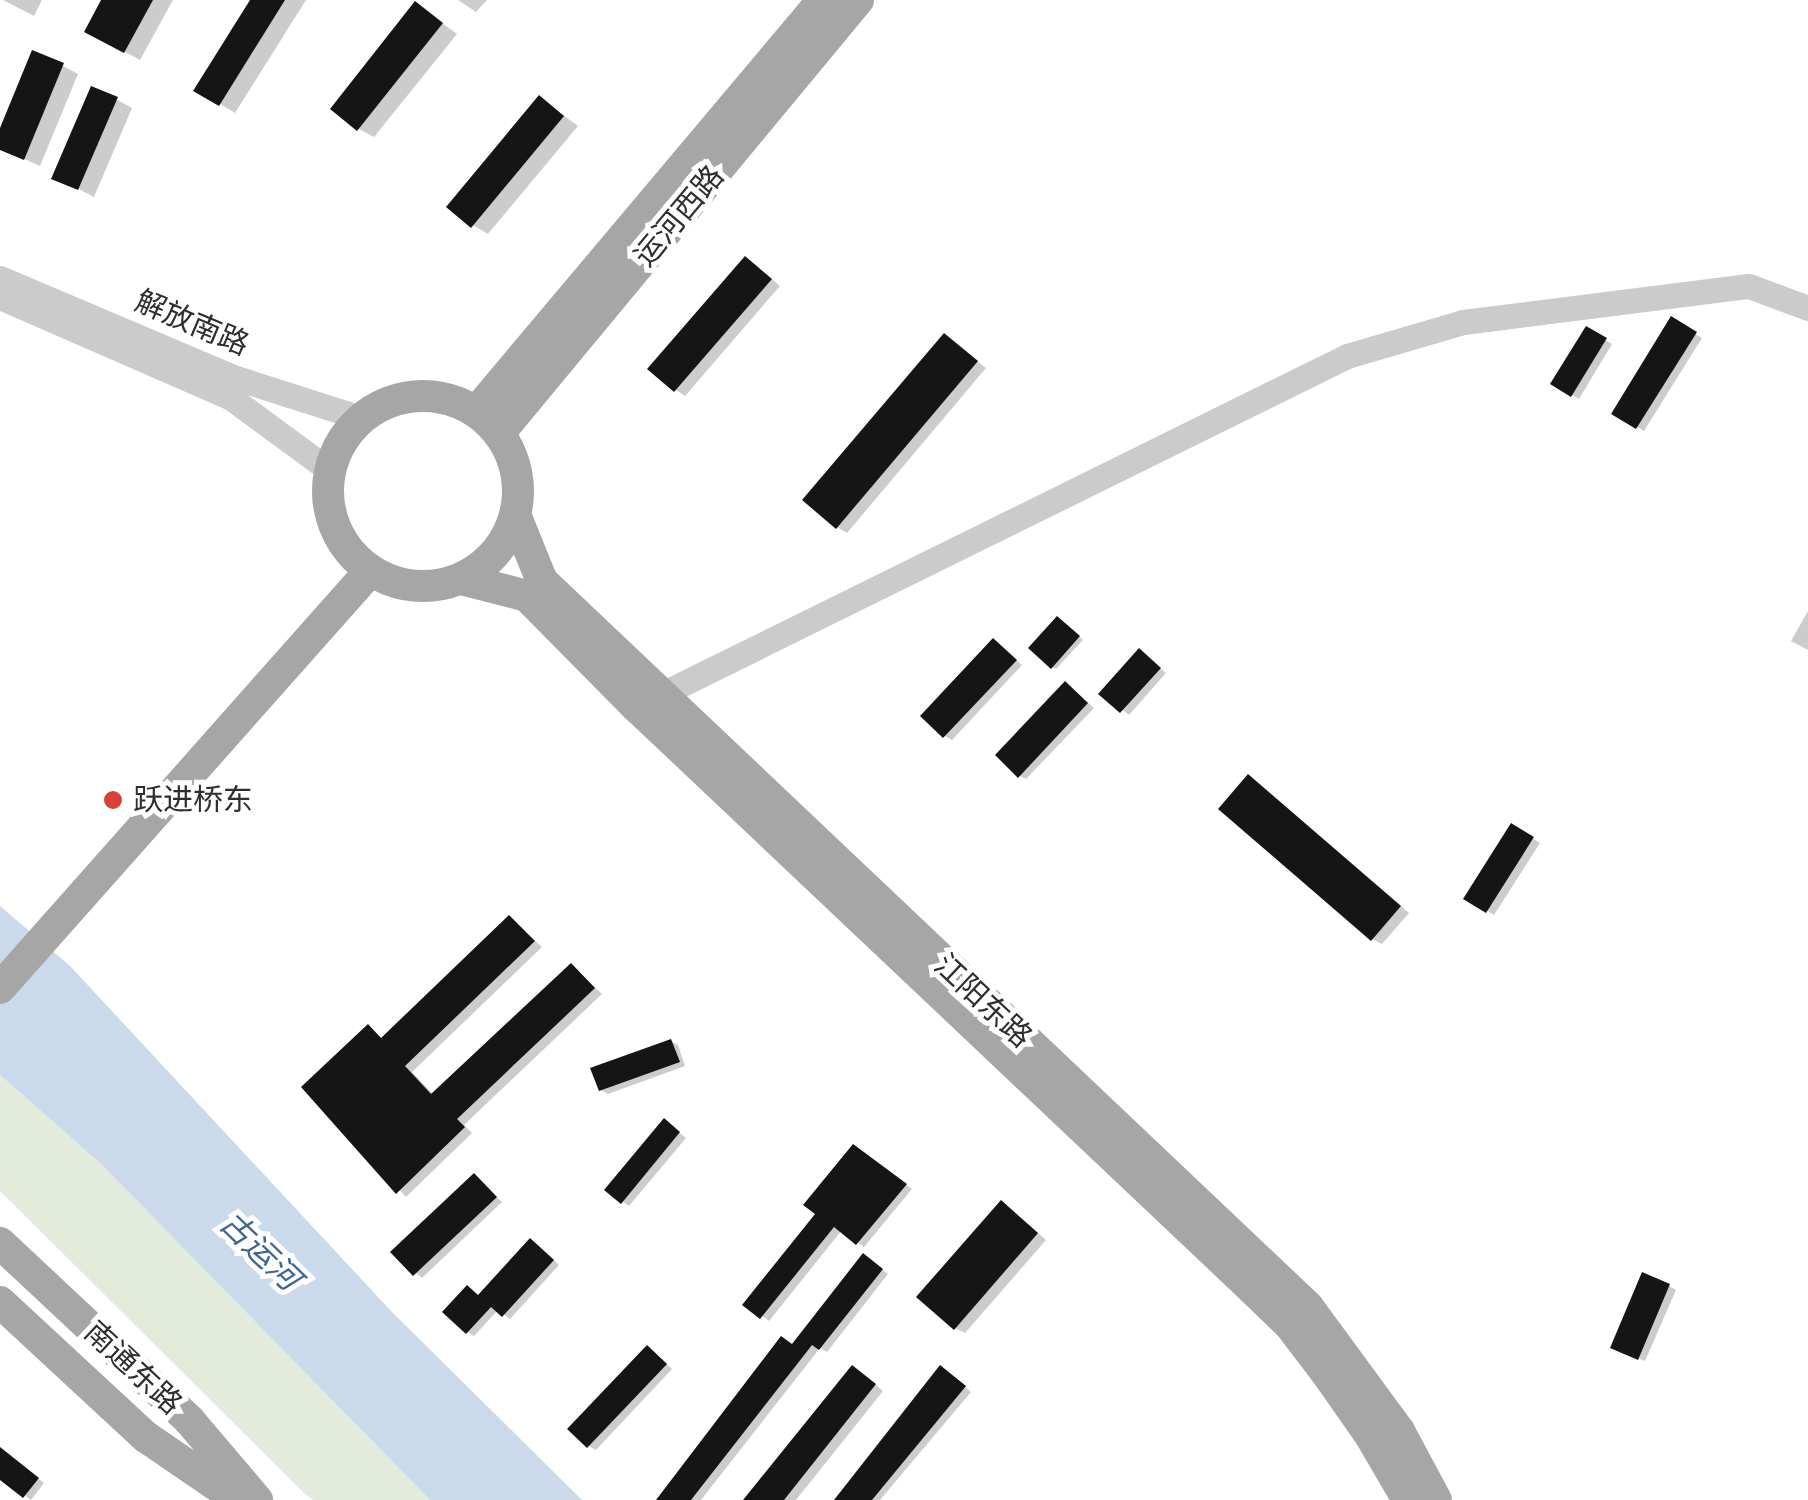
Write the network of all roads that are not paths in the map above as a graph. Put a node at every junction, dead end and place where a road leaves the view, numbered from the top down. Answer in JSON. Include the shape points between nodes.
{"nodes":[{"id":1,"x":824,"y":0,"type":"edge"},
{"id":2,"x":858,"y":0,"type":"edge"},
{"id":3,"x":0,"y":278,"type":"edge"},
{"id":4,"x":0,"y":298,"type":"edge"},
{"id":5,"x":1808,"y":308,"type":"edge"},
{"id":6,"x":361,"y":418,"type":"junction"},
{"id":7,"x":488,"y":422,"type":"junction"},
{"id":8,"x":330,"y":470,"type":"junction"},
{"id":9,"x":516,"y":517,"type":"junction"},
{"id":10,"x":362,"y":564,"type":"junction"},
{"id":11,"x":462,"y":579,"type":"junction"},
{"id":12,"x":660,"y":695,"type":"junction"},
{"id":13,"x":70,"y":891,"type":"junction"},
{"id":14,"x":0,"y":958,"type":"edge"},
{"id":15,"x":0,"y":988,"type":"edge"},
{"id":16,"x":0,"y":1243,"type":"edge"},
{"id":17,"x":0,"y":1268,"type":"edge"},
{"id":18,"x":0,"y":1302,"type":"edge"},
{"id":19,"x":238,"y":1500,"type":"edge"},
{"id":20,"x":253,"y":1500,"type":"edge"},
{"id":21,"x":1408,"y":1500,"type":"edge"},
{"id":22,"x":1436,"y":1500,"type":"edge"}],
"edges":[{"from":1,"to":7,"type":"main road","name":"运河西路"},
{"from":2,"to":7,"type":"main road","name":"运河西路"},
{"from":3,"to":6,"type":"street","name":"解放南路","via":[[236,378]]},
{"from":4,"to":8,"type":"street","name":"解放南路","via":[[231,398]]},
{"from":5,"to":12,"type":"street","via":[[1749,286],[1463,322],[1347,356]]},
{"from":6,"to":7,"type":"main road","via":[[418,395],[449,398]]},
{"from":6,"to":8,"type":"main road","via":[[341,441]]},
{"from":7,"to":9,"type":"main road","via":[[514,458]]},
{"from":8,"to":10,"type":"main road","via":[[332,516]]},
{"from":9,"to":11,"type":"main road","via":[[488,561]]},
{"from":9,"to":12,"type":"main road","name":"江阳东路","via":[[542,581]]},
{"from":10,"to":11,"type":"main road","via":[[415,585]]},
{"from":10,"to":13,"type":"main road"},
{"from":11,"to":21,"type":"main road","name":"江阳东路","via":[[527,596],[1290,1325],[1370,1434]]},
{"from":12,"to":22,"type":"main road","name":"江阳东路","via":[[1308,1307],[1399,1431]]},
{"from":13,"to":14,"type":"main road"},
{"from":13,"to":15,"type":"main road"},
{"from":16,"to":20,"type":"main road","name":"南通东路","via":[[190,1422]]},
{"from":17,"to":20,"type":"main road"},
{"from":18,"to":19,"type":"main road","name":"南通东路","via":[[146,1436]]}]}
